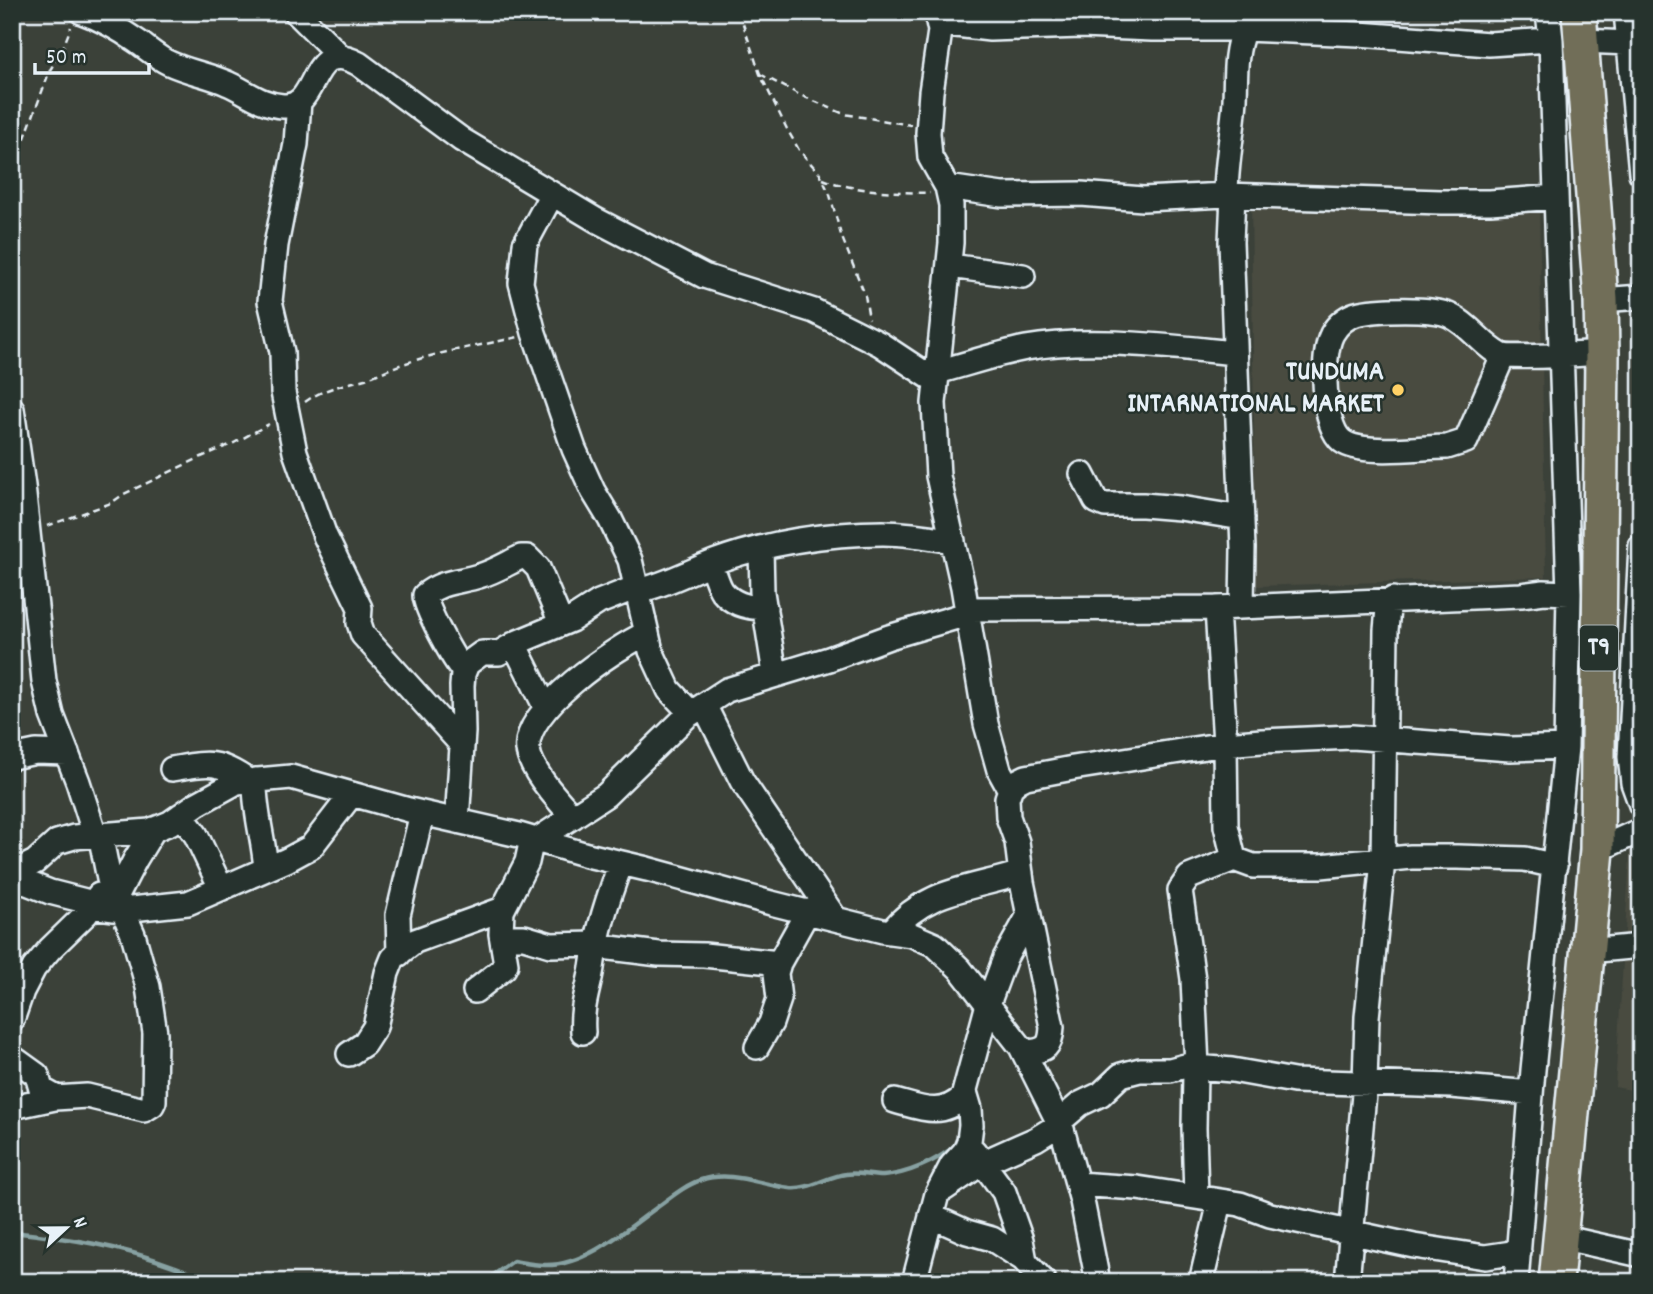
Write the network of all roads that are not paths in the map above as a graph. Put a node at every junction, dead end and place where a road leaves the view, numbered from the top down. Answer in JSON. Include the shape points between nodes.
{"nodes":[{"id":1,"x":296,"y":12,"type":"edge"},
{"id":2,"x":1548,"y":12,"type":"edge"},
{"id":3,"x":1626,"y":12,"type":"edge"},
{"id":4,"x":938,"y":18,"type":"edge"},
{"id":5,"x":77,"y":19,"type":"edge"},
{"id":6,"x":1244,"y":29,"type":"junction"},
{"id":7,"x":1571,"y":31,"type":"edge"},
{"id":8,"x":1635,"y":42,"type":"edge"},
{"id":9,"x":341,"y":57,"type":"junction"},
{"id":10,"x":299,"y":101,"type":"junction"},
{"id":11,"x":1641,"y":173,"type":"edge"},
{"id":12,"x":948,"y":189,"type":"junction"},
{"id":13,"x":552,"y":194,"type":"junction"},
{"id":14,"x":1229,"y":195,"type":"junction"},
{"id":15,"x":1556,"y":197,"type":"junction"},
{"id":16,"x":950,"y":266,"type":"junction"},
{"id":17,"x":1023,"y":276,"type":"dead end"},
{"id":18,"x":1641,"y":297,"type":"edge"},
{"id":19,"x":1601,"y":300,"type":"junction"},
{"id":20,"x":1235,"y":353,"type":"junction"},
{"id":21,"x":1602,"y":353,"type":"junction"},
{"id":22,"x":1561,"y":355,"type":"junction"},
{"id":23,"x":1503,"y":356,"type":"junction"},
{"id":24,"x":937,"y":376,"type":"junction"},
{"id":25,"x":12,"y":409,"type":"edge"},
{"id":26,"x":1082,"y":474,"type":"dead end"},
{"id":27,"x":1242,"y":518,"type":"junction"},
{"id":28,"x":953,"y":541,"type":"junction"},
{"id":29,"x":1641,"y":546,"type":"edge"},
{"id":30,"x":761,"y":548,"type":"junction"},
{"id":31,"x":710,"y":564,"type":"junction"},
{"id":32,"x":638,"y":589,"type":"junction"},
{"id":33,"x":1569,"y":593,"type":"junction"},
{"id":34,"x":1393,"y":599,"type":"junction"},
{"id":35,"x":1242,"y":605,"type":"junction"},
{"id":36,"x":765,"y":608,"type":"junction"},
{"id":37,"x":1217,"y":608,"type":"junction"},
{"id":38,"x":967,"y":612,"type":"junction"},
{"id":39,"x":561,"y":624,"type":"junction"},
{"id":40,"x":647,"y":633,"type":"junction"},
{"id":41,"x":514,"y":645,"type":"junction"},
{"id":42,"x":464,"y":671,"type":"junction"},
{"id":43,"x":775,"y":674,"type":"junction"},
{"id":44,"x":545,"y":708,"type":"junction"},
{"id":45,"x":697,"y":709,"type":"junction"},
{"id":46,"x":1384,"y":739,"type":"junction"},
{"id":47,"x":1225,"y":744,"type":"junction"},
{"id":48,"x":462,"y":745,"type":"junction"},
{"id":49,"x":1566,"y":747,"type":"junction"},
{"id":50,"x":67,"y":753,"type":"junction"},
{"id":51,"x":12,"y":757,"type":"edge"},
{"id":52,"x":172,"y":769,"type":"dead end"},
{"id":53,"x":252,"y":780,"type":"junction"},
{"id":54,"x":1010,"y":790,"type":"junction"},
{"id":55,"x":352,"y":794,"type":"junction"},
{"id":56,"x":1641,"y":805,"type":"edge"},
{"id":57,"x":422,"y":813,"type":"junction"},
{"id":58,"x":181,"y":815,"type":"junction"},
{"id":59,"x":573,"y":817,"type":"junction"},
{"id":60,"x":457,"y":821,"type":"junction"},
{"id":61,"x":154,"y":829,"type":"junction"},
{"id":62,"x":1641,"y":830,"type":"edge"},
{"id":63,"x":97,"y":834,"type":"junction"},
{"id":64,"x":534,"y":840,"type":"junction"},
{"id":65,"x":1596,"y":856,"type":"junction"},
{"id":66,"x":1234,"y":859,"type":"junction"},
{"id":67,"x":1383,"y":861,"type":"junction"},
{"id":68,"x":621,"y":863,"type":"junction"},
{"id":69,"x":1555,"y":863,"type":"junction"},
{"id":70,"x":266,"y":869,"type":"junction"},
{"id":71,"x":1021,"y":873,"type":"junction"},
{"id":72,"x":12,"y":876,"type":"edge"},
{"id":73,"x":221,"y":888,"type":"junction"},
{"id":74,"x":116,"y":896,"type":"junction"},
{"id":75,"x":92,"y":905,"type":"junction"},
{"id":76,"x":502,"y":910,"type":"junction"},
{"id":77,"x":808,"y":911,"type":"junction"},
{"id":78,"x":1029,"y":915,"type":"junction"},
{"id":79,"x":835,"y":918,"type":"junction"},
{"id":80,"x":891,"y":932,"type":"junction"},
{"id":81,"x":502,"y":937,"type":"junction"},
{"id":82,"x":595,"y":945,"type":"junction"},
{"id":83,"x":1641,"y":946,"type":"edge"},
{"id":84,"x":1587,"y":951,"type":"junction"},
{"id":85,"x":399,"y":954,"type":"junction"},
{"id":86,"x":779,"y":963,"type":"junction"},
{"id":87,"x":475,"y":991,"type":"dead end"},
{"id":88,"x":988,"y":1004,"type":"junction"},
{"id":89,"x":13,"y":1017,"type":"edge"},
{"id":90,"x":583,"y":1032,"type":"dead end"},
{"id":91,"x":757,"y":1047,"type":"dead end"},
{"id":92,"x":1021,"y":1047,"type":"junction"},
{"id":93,"x":349,"y":1054,"type":"dead end"},
{"id":94,"x":12,"y":1056,"type":"edge"},
{"id":95,"x":1197,"y":1065,"type":"junction"},
{"id":96,"x":1365,"y":1083,"type":"junction"},
{"id":97,"x":965,"y":1092,"type":"junction"},
{"id":98,"x":1531,"y":1093,"type":"junction"},
{"id":99,"x":57,"y":1098,"type":"junction"},
{"id":100,"x":895,"y":1101,"type":"dead end"},
{"id":101,"x":12,"y":1107,"type":"edge"},
{"id":102,"x":1059,"y":1123,"type":"junction"},
{"id":103,"x":968,"y":1143,"type":"junction"},
{"id":104,"x":1014,"y":1150,"type":"junction"},
{"id":105,"x":1069,"y":1158,"type":"junction"},
{"id":106,"x":982,"y":1163,"type":"junction"},
{"id":107,"x":1077,"y":1184,"type":"junction"},
{"id":108,"x":937,"y":1194,"type":"junction"},
{"id":109,"x":1196,"y":1196,"type":"junction"},
{"id":110,"x":1220,"y":1202,"type":"junction"},
{"id":111,"x":931,"y":1216,"type":"junction"},
{"id":112,"x":1351,"y":1233,"type":"junction"},
{"id":113,"x":1560,"y":1237,"type":"junction"},
{"id":114,"x":1519,"y":1252,"type":"junction"},
{"id":115,"x":1641,"y":1255,"type":"edge"},
{"id":116,"x":1025,"y":1261,"type":"junction"},
{"id":117,"x":914,"y":1282,"type":"edge"},
{"id":118,"x":1044,"y":1282,"type":"edge"},
{"id":119,"x":1098,"y":1282,"type":"edge"},
{"id":120,"x":1201,"y":1282,"type":"edge"},
{"id":121,"x":1347,"y":1282,"type":"edge"},
{"id":122,"x":1516,"y":1282,"type":"edge"},
{"id":123,"x":1556,"y":1282,"type":"edge"}],
"edges":[{"from":1,"to":9,"type":"street"},
{"from":2,"to":7,"type":"street"},
{"from":3,"to":8,"type":"street"},
{"from":4,"to":6,"type":"street","via":[[990,29]]},
{"from":4,"to":12,"type":"street","via":[[930,157]]},
{"from":5,"to":10,"type":"street","via":[[97,18],[167,63],[229,83],[255,99],[286,107]]},
{"from":6,"to":7,"type":"street","via":[[1489,44]]},
{"from":6,"to":14,"type":"street","via":[[1235,62],[1226,163]]},
{"from":7,"to":8,"type":"street"},
{"from":7,"to":15,"type":"street"},
{"from":7,"to":19,"type":"highway","number":"T9"},
{"from":8,"to":11,"type":"street"},
{"from":9,"to":10,"type":"street","via":[[327,60]]},
{"from":9,"to":13,"type":"street","via":[[359,64],[461,140]]},
{"from":10,"to":48,"type":"street","via":[[270,301],[282,352],[286,416],[308,494],[360,608],[363,635]]},
{"from":12,"to":14,"type":"street","via":[[1143,200]]},
{"from":12,"to":16,"type":"street"},
{"from":13,"to":24,"type":"street","via":[[704,276],[814,311]]},
{"from":13,"to":32,"type":"street","via":[[525,244],[521,283],[573,449],[629,560]]},
{"from":14,"to":15,"type":"street","via":[[1441,202]]},
{"from":14,"to":20,"type":"street"},
{"from":15,"to":22,"type":"street"},
{"from":16,"to":17,"type":"street"},
{"from":16,"to":24,"type":"street"},
{"from":18,"to":19,"type":"street"},
{"from":19,"to":21,"type":"highway","number":"T9"},
{"from":20,"to":24,"type":"street","via":[[1150,344],[1077,344],[1027,348]]},
{"from":20,"to":27,"type":"street"},
{"from":21,"to":22,"type":"street"},
{"from":21,"to":65,"type":"highway","number":"T9"},
{"from":22,"to":23,"type":"street"},
{"from":22,"to":33,"type":"street"},
{"from":23,"to":23,"type":"street","via":[[1470,433],[1458,444],[1361,448],[1343,442],[1335,433],[1327,412],[1326,356],[1331,335],[1353,314],[1384,309],[1450,315]]},
{"from":24,"to":28,"type":"street","via":[[938,476]]},
{"from":25,"to":50,"type":"street","via":[[44,681]]},
{"from":26,"to":27,"type":"street","via":[[1096,501],[1105,505],[1180,508]]},
{"from":27,"to":35,"type":"street"},
{"from":28,"to":30,"type":"street","via":[[884,533]]},
{"from":28,"to":38,"type":"street"},
{"from":29,"to":56,"type":"street","via":[[1630,757]]},
{"from":30,"to":31,"type":"street"},
{"from":30,"to":36,"type":"street"},
{"from":31,"to":32,"type":"street"},
{"from":31,"to":36,"type":"street","via":[[721,590],[732,599],[743,607]]},
{"from":32,"to":39,"type":"street","via":[[599,602]]},
{"from":32,"to":40,"type":"street"},
{"from":33,"to":34,"type":"street"},
{"from":33,"to":49,"type":"street"},
{"from":34,"to":35,"type":"street"},
{"from":34,"to":46,"type":"street","via":[[1386,630]]},
{"from":35,"to":37,"type":"street"},
{"from":36,"to":43,"type":"street"},
{"from":37,"to":38,"type":"street"},
{"from":37,"to":47,"type":"street"},
{"from":38,"to":43,"type":"street"},
{"from":38,"to":54,"type":"street","via":[[986,724],[999,770]]},
{"from":39,"to":41,"type":"street"},
{"from":39,"to":42,"type":"street","via":[[538,568],[527,557],[434,588],[425,595],[425,604]]},
{"from":40,"to":44,"type":"street","via":[[596,665]]},
{"from":40,"to":45,"type":"street","via":[[669,690]]},
{"from":41,"to":42,"type":"street","via":[[499,653],[482,653]]},
{"from":41,"to":44,"type":"street"},
{"from":42,"to":48,"type":"street"},
{"from":43,"to":45,"type":"street","via":[[727,690]]},
{"from":44,"to":59,"type":"street","via":[[527,748],[546,785]]},
{"from":45,"to":59,"type":"street","via":[[606,795]]},
{"from":45,"to":79,"type":"street"},
{"from":46,"to":47,"type":"street"},
{"from":46,"to":49,"type":"street","via":[[1510,749]]},
{"from":46,"to":67,"type":"street"},
{"from":47,"to":54,"type":"street","via":[[1026,777]]},
{"from":47,"to":66,"type":"street","via":[[1226,826]]},
{"from":48,"to":60,"type":"street"},
{"from":49,"to":69,"type":"street"},
{"from":50,"to":51,"type":"street"},
{"from":50,"to":63,"type":"street"},
{"from":52,"to":53,"type":"street","via":[[217,764]]},
{"from":53,"to":55,"type":"street","via":[[290,777]]},
{"from":53,"to":58,"type":"street","via":[[237,782]]},
{"from":53,"to":70,"type":"street"},
{"from":54,"to":71,"type":"street","via":[[1008,817]]},
{"from":55,"to":57,"type":"street"},
{"from":55,"to":70,"type":"street","via":[[312,847]]},
{"from":57,"to":60,"type":"street"},
{"from":57,"to":85,"type":"street","via":[[398,915]]},
{"from":58,"to":61,"type":"street"},
{"from":58,"to":73,"type":"street","via":[[196,835]]},
{"from":59,"to":64,"type":"street"},
{"from":60,"to":64,"type":"street"},
{"from":61,"to":63,"type":"street"},
{"from":61,"to":74,"type":"street"},
{"from":62,"to":65,"type":"street"},
{"from":63,"to":72,"type":"street","via":[[57,842]]},
{"from":63,"to":74,"type":"street"},
{"from":64,"to":68,"type":"street"},
{"from":64,"to":76,"type":"street"},
{"from":65,"to":69,"type":"street"},
{"from":65,"to":84,"type":"highway","number":"T9"},
{"from":66,"to":67,"type":"street","via":[[1253,866]]},
{"from":66,"to":95,"type":"street","via":[[1189,877],[1180,890],[1193,979]]},
{"from":67,"to":69,"type":"street","via":[[1457,857]]},
{"from":67,"to":96,"type":"street"},
{"from":68,"to":77,"type":"street"},
{"from":68,"to":82,"type":"street"},
{"from":69,"to":98,"type":"street"},
{"from":70,"to":73,"type":"street"},
{"from":71,"to":78,"type":"street"},
{"from":71,"to":80,"type":"street","via":[[944,894],[911,909]]},
{"from":72,"to":75,"type":"street"},
{"from":73,"to":74,"type":"street","via":[[188,904]]},
{"from":74,"to":75,"type":"street"},
{"from":74,"to":99,"type":"street","via":[[148,987],[155,1032],[154,1101],[144,1110],[87,1096]]},
{"from":75,"to":89,"type":"street","via":[[34,968]]},
{"from":76,"to":81,"type":"street"},
{"from":76,"to":85,"type":"street","via":[[415,941]]},
{"from":77,"to":79,"type":"street"},
{"from":77,"to":86,"type":"street"},
{"from":78,"to":88,"type":"street","via":[[1005,957]]},
{"from":78,"to":92,"type":"street","via":[[1052,1027],[1047,1048],[1027,1052]]},
{"from":79,"to":80,"type":"street"},
{"from":80,"to":88,"type":"street","via":[[912,935],[935,946]]},
{"from":81,"to":82,"type":"street","via":[[524,937],[551,945]]},
{"from":81,"to":87,"type":"street","via":[[505,968]]},
{"from":82,"to":86,"type":"street"},
{"from":82,"to":90,"type":"street","via":[[583,1004]]},
{"from":83,"to":84,"type":"street"},
{"from":84,"to":113,"type":"highway","number":"T9"},
{"from":85,"to":93,"type":"street","via":[[387,973],[375,1027]]},
{"from":86,"to":91,"type":"street","via":[[779,999]]},
{"from":88,"to":92,"type":"street"},
{"from":88,"to":97,"type":"street"},
{"from":92,"to":102,"type":"street"},
{"from":94,"to":99,"type":"street","via":[[37,1075],[41,1089]]},
{"from":95,"to":96,"type":"street","via":[[1294,1081]]},
{"from":95,"to":102,"type":"street","via":[[1121,1075]]},
{"from":95,"to":109,"type":"street"},
{"from":96,"to":98,"type":"street"},
{"from":96,"to":112,"type":"street"},
{"from":97,"to":100,"type":"street","via":[[953,1107],[937,1111]]},
{"from":97,"to":103,"type":"street","via":[[971,1125]]},
{"from":98,"to":114,"type":"street"},
{"from":99,"to":101,"type":"street"},
{"from":102,"to":104,"type":"street"},
{"from":102,"to":105,"type":"street"},
{"from":103,"to":106,"type":"street"},
{"from":103,"to":108,"type":"street"},
{"from":104,"to":105,"type":"street"},
{"from":104,"to":106,"type":"street"},
{"from":105,"to":107,"type":"street"},
{"from":106,"to":108,"type":"street"},
{"from":106,"to":116,"type":"street","via":[[1004,1192]]},
{"from":107,"to":109,"type":"street"},
{"from":107,"to":119,"type":"street"},
{"from":108,"to":111,"type":"street"},
{"from":109,"to":110,"type":"street"},
{"from":110,"to":112,"type":"street"},
{"from":110,"to":120,"type":"street"},
{"from":111,"to":116,"type":"street","via":[[992,1238]]},
{"from":111,"to":117,"type":"street"},
{"from":112,"to":114,"type":"street","via":[[1485,1256]]},
{"from":112,"to":121,"type":"street"},
{"from":113,"to":115,"type":"street"},
{"from":113,"to":123,"type":"highway","number":"T9"},
{"from":114,"to":122,"type":"street"},
{"from":116,"to":118,"type":"street"}]}
